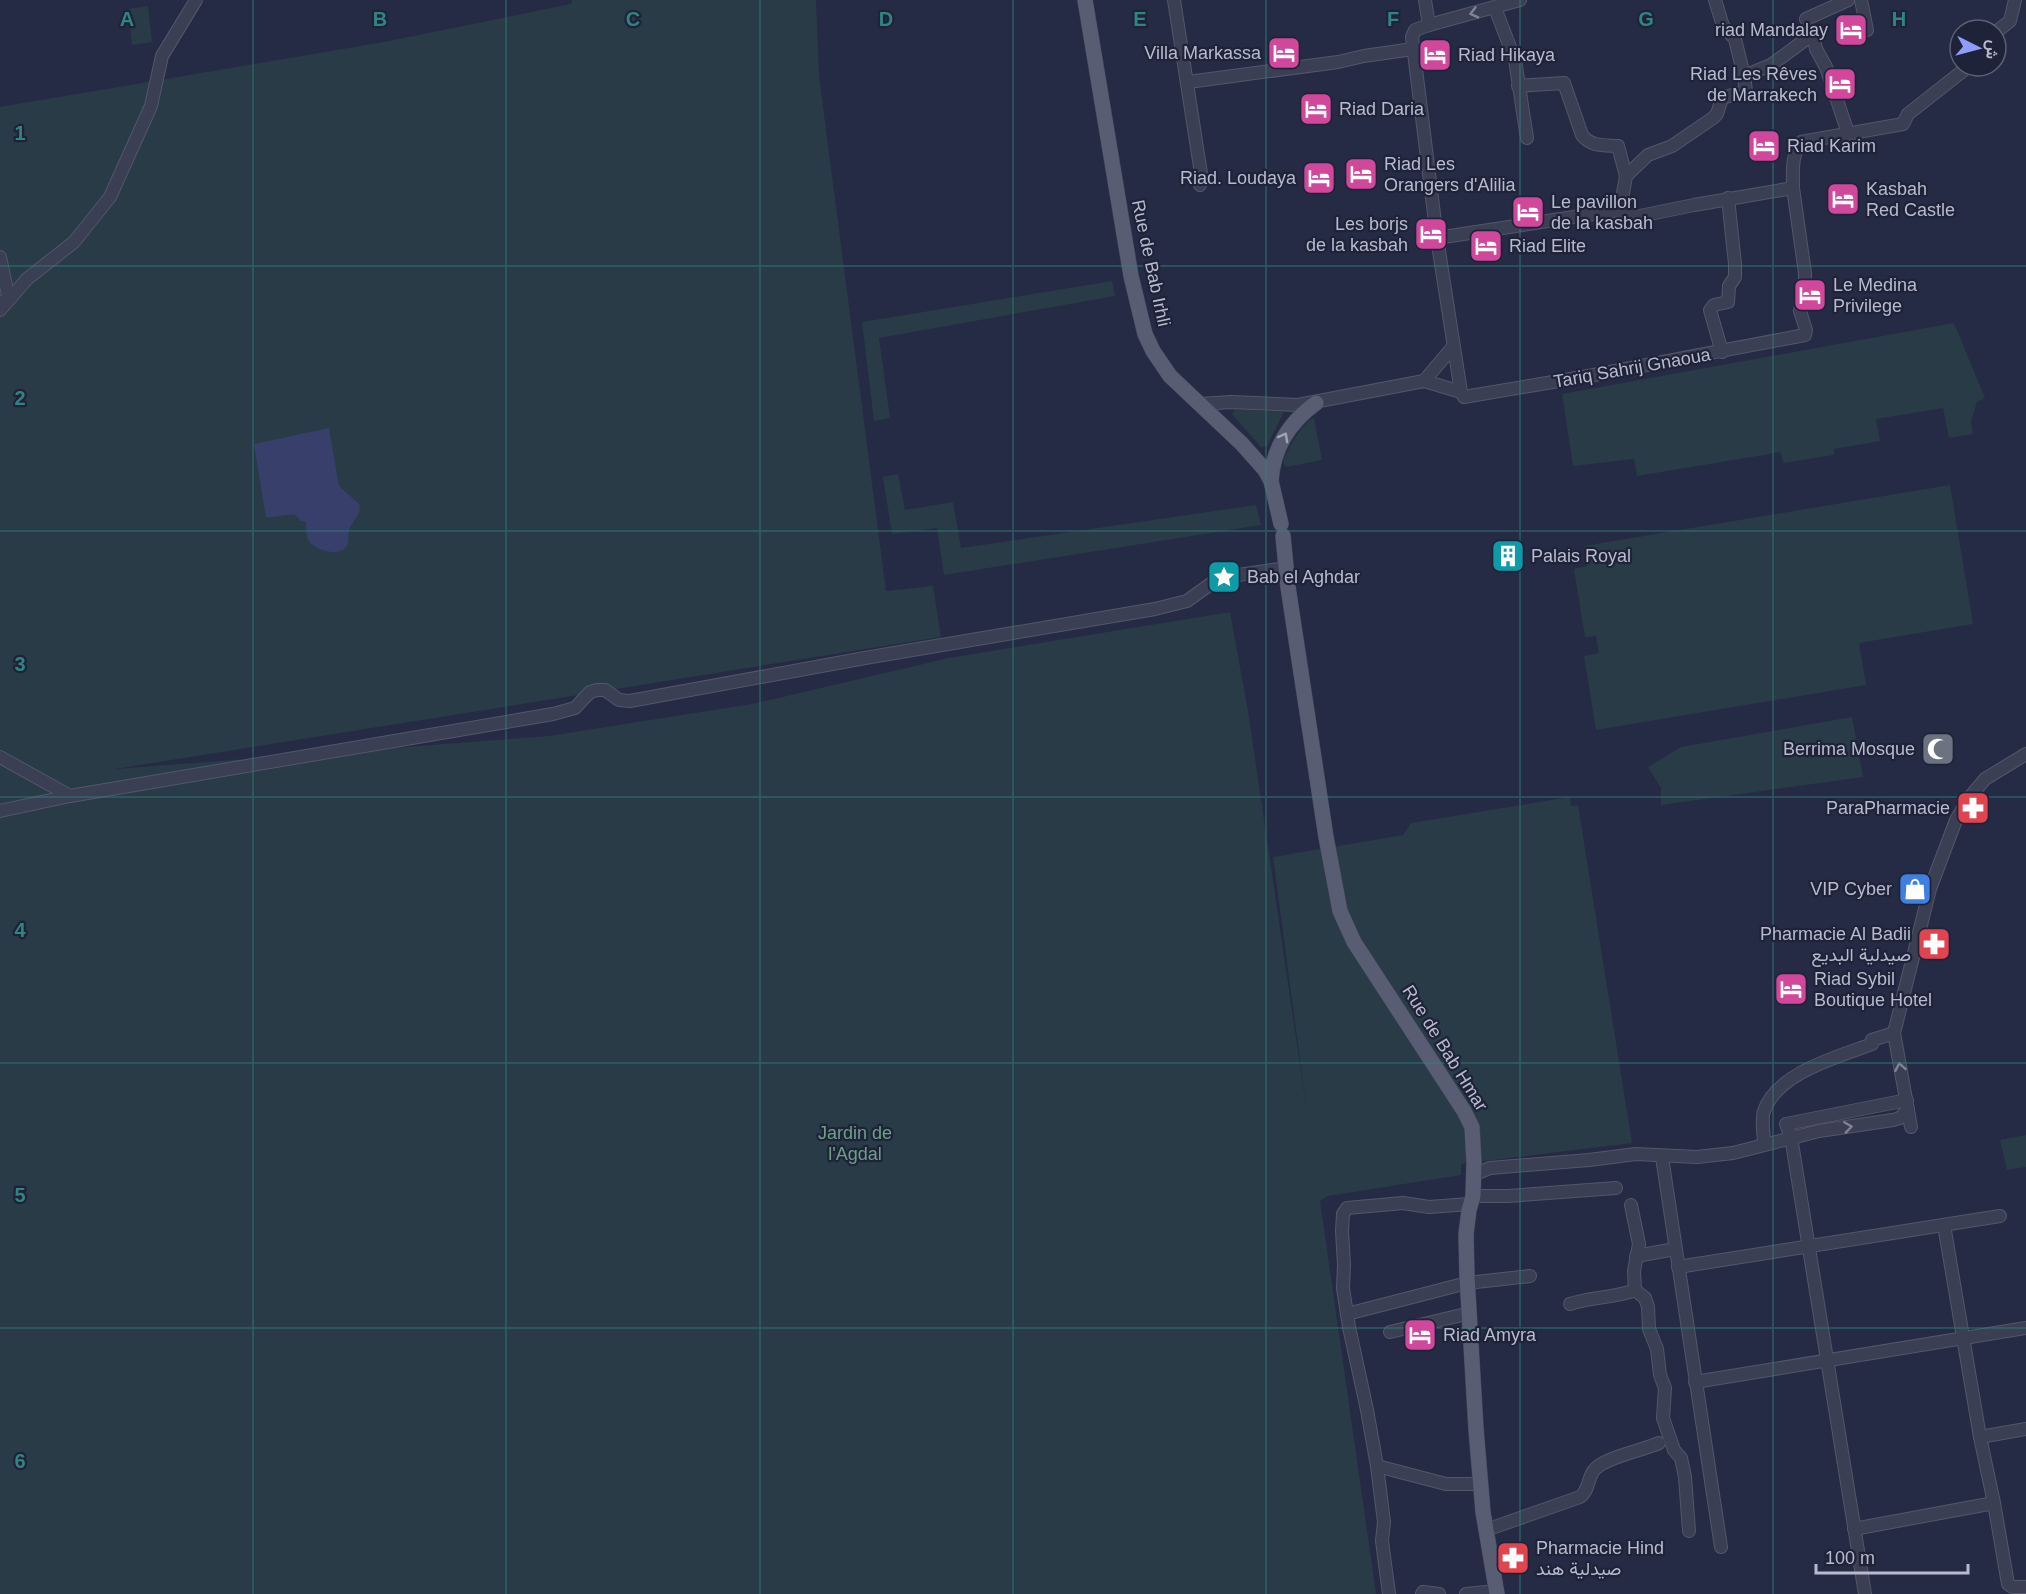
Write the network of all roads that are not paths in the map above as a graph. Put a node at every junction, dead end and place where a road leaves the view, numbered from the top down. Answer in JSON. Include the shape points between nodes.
{"nodes":[{"id":1,"x":196,"y":0,"type":"edge"},
{"id":2,"x":1085,"y":0,"type":"edge"},
{"id":3,"x":1174,"y":0,"type":"edge"},
{"id":4,"x":1425,"y":0,"type":"edge"},
{"id":5,"x":1520,"y":0,"type":"edge"},
{"id":6,"x":1715,"y":0,"type":"edge"},
{"id":7,"x":1848,"y":0,"type":"edge"},
{"id":8,"x":1861,"y":0,"type":"edge"},
{"id":9,"x":2015,"y":0,"type":"edge"},
{"id":10,"x":1495,"y":8,"type":"junction"},
{"id":11,"x":1806,"y":19,"type":"dead end"},
{"id":12,"x":2008,"y":23,"type":"edge"},
{"id":13,"x":1429,"y":25,"type":"junction"},
{"id":14,"x":1867,"y":30,"type":"dead end"},
{"id":15,"x":1413,"y":49,"type":"junction"},
{"id":16,"x":1744,"y":75,"type":"junction"},
{"id":17,"x":1954,"y":78,"type":"edge"},
{"id":18,"x":1188,"y":82,"type":"junction"},
{"id":19,"x":1518,"y":86,"type":"junction"},
{"id":20,"x":1848,"y":133,"type":"junction"},
{"id":21,"x":1527,"y":138,"type":"dead end"},
{"id":22,"x":1626,"y":176,"type":"junction"},
{"id":23,"x":1200,"y":185,"type":"dead end"},
{"id":24,"x":1793,"y":188,"type":"junction"},
{"id":25,"x":1728,"y":198,"type":"junction"},
{"id":26,"x":1620,"y":210,"type":"junction"},
{"id":27,"x":1437,"y":238,"type":"junction"},
{"id":28,"x":0,"y":257,"type":"edge"},
{"id":29,"x":3,"y":304,"type":"edge"},
{"id":30,"x":1452,"y":348,"type":"junction"},
{"id":31,"x":1722,"y":351,"type":"junction"},
{"id":32,"x":1425,"y":381,"type":"junction"},
{"id":33,"x":1461,"y":392,"type":"junction"},
{"id":34,"x":1316,"y":403,"type":"junction"},
{"id":35,"x":1201,"y":404,"type":"junction"},
{"id":36,"x":1270,"y":481,"type":"junction"},
{"id":37,"x":1282,"y":530,"type":"joint"},
{"id":38,"x":1287,"y":568,"type":"junction"},
{"id":39,"x":2026,"y":754,"type":"edge"},
{"id":40,"x":0,"y":757,"type":"edge"},
{"id":41,"x":70,"y":796,"type":"junction"},
{"id":42,"x":0,"y":811,"type":"edge"},
{"id":43,"x":1894,"y":1034,"type":"junction"},
{"id":44,"x":1907,"y":1105,"type":"junction"},
{"id":45,"x":1911,"y":1127,"type":"dead end"},
{"id":46,"x":1791,"y":1137,"type":"junction"},
{"id":47,"x":1764,"y":1144,"type":"junction"},
{"id":48,"x":1662,"y":1156,"type":"junction"},
{"id":49,"x":1475,"y":1174,"type":"junction"},
{"id":50,"x":1616,"y":1188,"type":"dead end"},
{"id":51,"x":1472,"y":1200,"type":"junction"},
{"id":52,"x":1631,"y":1205,"type":"dead end"},
{"id":53,"x":2000,"y":1215,"type":"dead end"},
{"id":54,"x":1944,"y":1225,"type":"junction"},
{"id":55,"x":1809,"y":1246,"type":"junction"},
{"id":56,"x":1675,"y":1249,"type":"junction"},
{"id":57,"x":1636,"y":1256,"type":"junction"},
{"id":58,"x":1678,"y":1268,"type":"junction"},
{"id":59,"x":1530,"y":1276,"type":"dead end"},
{"id":60,"x":1467,"y":1283,"type":"junction"},
{"id":61,"x":1635,"y":1290,"type":"junction"},
{"id":62,"x":1570,"y":1304,"type":"dead end"},
{"id":63,"x":1470,"y":1313,"type":"junction"},
{"id":64,"x":1347,"y":1314,"type":"junction"},
{"id":65,"x":2026,"y":1328,"type":"edge"},
{"id":66,"x":1390,"y":1332,"type":"dead end"},
{"id":67,"x":1963,"y":1338,"type":"junction"},
{"id":68,"x":1827,"y":1360,"type":"junction"},
{"id":69,"x":1695,"y":1382,"type":"junction"},
{"id":70,"x":2026,"y":1429,"type":"edge"},
{"id":71,"x":1980,"y":1437,"type":"junction"},
{"id":72,"x":1659,"y":1443,"type":"dead end"},
{"id":73,"x":1377,"y":1466,"type":"junction"},
{"id":74,"x":1481,"y":1484,"type":"junction"},
{"id":75,"x":1994,"y":1503,"type":"junction"},
{"id":76,"x":1854,"y":1529,"type":"junction"},
{"id":77,"x":1486,"y":1530,"type":"junction"},
{"id":78,"x":1689,"y":1531,"type":"dead end"},
{"id":79,"x":1721,"y":1547,"type":"dead end"},
{"id":80,"x":2026,"y":1587,"type":"edge"},
{"id":81,"x":1497,"y":1592,"type":"edge"},
{"id":82,"x":1389,"y":1594,"type":"edge"},
{"id":83,"x":1422,"y":1594,"type":"edge"},
{"id":84,"x":1439,"y":1594,"type":"edge"},
{"id":85,"x":1466,"y":1594,"type":"edge"},
{"id":86,"x":1865,"y":1594,"type":"edge"}],
"edges":[{"from":1,"to":29,"type":"street","via":[[162,56],[151,106],[110,197],[74,242],[27,279]]},
{"from":2,"to":35,"type":"main road","name":"Rue de Bab Irhli","via":[[1143,328],[1170,376]]},
{"from":3,"to":18,"type":"street"},
{"from":4,"to":13,"type":"street"},
{"from":5,"to":10,"type":"street"},
{"from":6,"to":16,"type":"street","via":[[1723,26],[1736,39]]},
{"from":7,"to":11,"type":"street"},
{"from":8,"to":14,"type":"street"},
{"from":9,"to":12,"type":"street"},
{"from":10,"to":13,"type":"street","one_way":true},
{"from":10,"to":19,"type":"street","via":[[1513,54]]},
{"from":13,"to":15,"type":"street","via":[[1415,30]]},
{"from":15,"to":18,"type":"street"},
{"from":15,"to":27,"type":"street"},
{"from":16,"to":20,"type":"street","via":[[1771,65],[1813,34]]},
{"from":16,"to":22,"type":"street","via":[[1746,91],[1722,98],[1713,118],[1672,146],[1648,155]]},
{"from":17,"to":20,"type":"street","via":[[1908,114],[1903,124]]},
{"from":18,"to":23,"type":"street"},
{"from":19,"to":21,"type":"street"},
{"from":19,"to":22,"type":"street","via":[[1564,83],[1582,135],[1588,142],[1618,146]]},
{"from":20,"to":24,"type":"street","via":[[1801,142],[1794,157]]},
{"from":22,"to":26,"type":"street"},
{"from":24,"to":25,"type":"street"},
{"from":24,"to":31,"type":"street","name":"Tariq Sahrij Gnaoua","via":[[1806,284],[1800,310],[1805,335]]},
{"from":25,"to":26,"type":"street","via":[[1635,217]]},
{"from":25,"to":31,"type":"street","via":[[1735,277],[1729,286],[1728,302],[1710,310]]},
{"from":26,"to":27,"type":"street"},
{"from":27,"to":30,"type":"street"},
{"from":28,"to":29,"type":"street"},
{"from":30,"to":32,"type":"street"},
{"from":30,"to":33,"type":"street"},
{"from":31,"to":33,"type":"street","name":"Tariq Sahrij Gnaoua","via":[[1464,397]]},
{"from":32,"to":33,"type":"street"},
{"from":32,"to":34,"type":"street"},
{"from":34,"to":35,"type":"street"},
{"from":36,"to":34,"type":"main road","one_way":true,"via":[[1282,440],[1297,418]]},
{"from":35,"to":36,"type":"main road","name":"Rue de Bab Irhli","via":[[1257,460]]},
{"from":36,"to":37,"type":"main road","name":"Rue de Bab Irhli"},
{"from":37,"to":38,"type":"main road","name":"Rue de Bab Hmar"},
{"from":38,"to":41,"type":"street","via":[[1224,576],[1187,601],[1155,609],[630,701],[597,690],[575,708],[552,714]]},
{"from":38,"to":49,"type":"main road","name":"Rue de Bab Hmar","via":[[1340,911],[1354,942],[1464,1111],[1472,1127]]},
{"from":39,"to":43,"type":"street","via":[[1985,779],[1956,820],[1930,889]]},
{"from":40,"to":41,"type":"street"},
{"from":41,"to":42,"type":"street"},
{"from":44,"to":43,"type":"street","one_way":true},
{"from":43,"to":47,"type":"street","via":[[1872,1040],[1872,1044],[1832,1059],[1781,1086],[1763,1113]]},
{"from":44,"to":45,"type":"street"},
{"from":46,"to":44,"type":"street","one_way":true,"via":[[1893,1120],[1900,1118]]},
{"from":44,"to":46,"type":"street","via":[[1787,1122]]},
{"from":46,"to":47,"type":"street"},
{"from":46,"to":55,"type":"street"},
{"from":47,"to":48,"type":"street","via":[[1733,1153]]},
{"from":48,"to":49,"type":"street","via":[[1636,1154],[1490,1168]]},
{"from":48,"to":56,"type":"street"},
{"from":49,"to":51,"type":"main road","name":"Rue de Bab Hmar"},
{"from":50,"to":51,"type":"street"},
{"from":51,"to":60,"type":"main road","name":"Rue de Bab Hmar","via":[[1466,1234]]},
{"from":51,"to":64,"type":"street","via":[[1429,1207],[1403,1203],[1347,1208],[1342,1231]]},
{"from":52,"to":57,"type":"street","via":[[1639,1236]]},
{"from":53,"to":54,"type":"street"},
{"from":54,"to":55,"type":"street"},
{"from":54,"to":67,"type":"street"},
{"from":55,"to":58,"type":"street"},
{"from":55,"to":68,"type":"street"},
{"from":56,"to":57,"type":"street"},
{"from":56,"to":58,"type":"street"},
{"from":57,"to":61,"type":"street"},
{"from":58,"to":69,"type":"street"},
{"from":59,"to":60,"type":"street"},
{"from":60,"to":63,"type":"main road","name":"Rue de Bab Hmar"},
{"from":60,"to":64,"type":"street"},
{"from":61,"to":62,"type":"street"},
{"from":61,"to":78,"type":"street","via":[[1645,1298],[1648,1307],[1649,1329],[1665,1388],[1663,1418],[1685,1477]]},
{"from":63,"to":66,"type":"street"},
{"from":63,"to":74,"type":"main road","name":"Rue de Bab Hmar"},
{"from":64,"to":73,"type":"street"},
{"from":65,"to":67,"type":"street"},
{"from":67,"to":68,"type":"street"},
{"from":67,"to":71,"type":"street"},
{"from":68,"to":69,"type":"street"},
{"from":68,"to":76,"type":"street"},
{"from":69,"to":79,"type":"street"},
{"from":70,"to":71,"type":"street"},
{"from":71,"to":75,"type":"street"},
{"from":72,"to":77,"type":"street","via":[[1596,1468],[1584,1495]]},
{"from":73,"to":74,"type":"street","via":[[1446,1484]]},
{"from":73,"to":82,"type":"street"},
{"from":74,"to":77,"type":"main road","name":"Rue de Bab Hmar"},
{"from":75,"to":76,"type":"street"},
{"from":75,"to":80,"type":"street","via":[[2008,1584]]},
{"from":76,"to":86,"type":"street"},
{"from":77,"to":81,"type":"main road","name":"Rue de Bab Hmar"},
{"from":81,"to":85,"type":"street"},
{"from":83,"to":84,"type":"street"}]}
